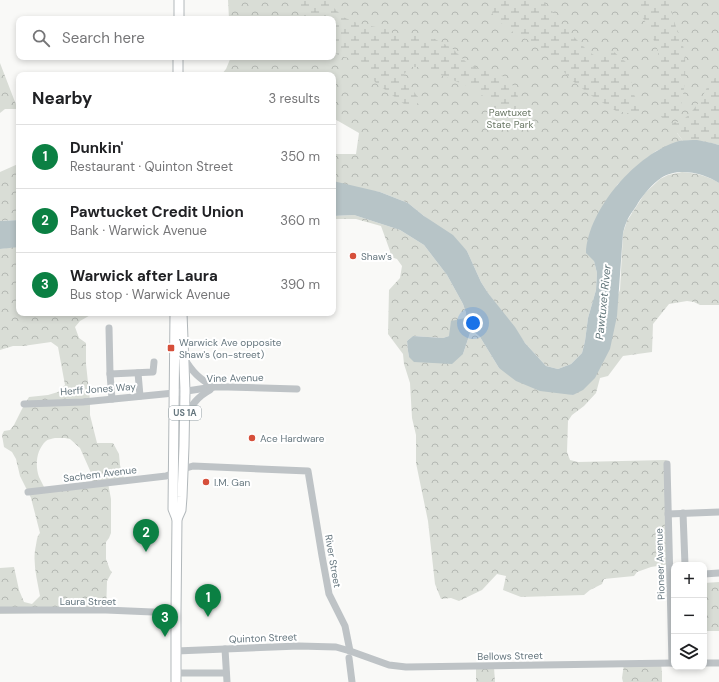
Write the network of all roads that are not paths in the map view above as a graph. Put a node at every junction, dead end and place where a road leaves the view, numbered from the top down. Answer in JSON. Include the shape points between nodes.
{"nodes":[{"id":1,"x":179,"y":0,"type":"edge"},
{"id":2,"x":179,"y":16,"type":"edge"},
{"id":3,"x":178,"y":60,"type":"edge"},
{"id":4,"x":178,"y":72,"type":"edge"},
{"id":5,"x":175,"y":316,"type":"edge"},
{"id":6,"x":182,"y":316,"type":"edge"},
{"id":7,"x":109,"y":328,"type":"dead end"},
{"id":8,"x":183,"y":357,"type":"junction"},
{"id":9,"x":154,"y":362,"type":"dead end"},
{"id":10,"x":138,"y":373,"type":"junction"},
{"id":11,"x":110,"y":374,"type":"junction"},
{"id":12,"x":213,"y":387,"type":"junction"},
{"id":13,"x":297,"y":389,"type":"dead end"},
{"id":14,"x":185,"y":391,"type":"junction"},
{"id":15,"x":174,"y":393,"type":"junction"},
{"id":16,"x":140,"y":396,"type":"junction"},
{"id":17,"x":112,"y":399,"type":"junction"},
{"id":18,"x":24,"y":404,"type":"dead end"},
{"id":19,"x":185,"y":418,"type":"junction"},
{"id":20,"x":667,"y":464,"type":"dead end"},
{"id":21,"x":183,"y":469,"type":"junction"},
{"id":22,"x":174,"y":473,"type":"junction"},
{"id":23,"x":28,"y":492,"type":"dead end"},
{"id":24,"x":719,"y":512,"type":"edge"},
{"id":25,"x":683,"y":513,"type":"junction"},
{"id":26,"x":668,"y":514,"type":"junction"},
{"id":27,"x":177,"y":519,"type":"junction"},
{"id":28,"x":671,"y":562,"type":"edge"},
{"id":29,"x":685,"y":562,"type":"edge"},
{"id":30,"x":719,"y":573,"type":"edge"},
{"id":31,"x":707,"y":574,"type":"edge"},
{"id":32,"x":672,"y":598,"type":"edge"},
{"id":33,"x":0,"y":610,"type":"edge"},
{"id":34,"x":176,"y":613,"type":"junction"},
{"id":35,"x":673,"y":634,"type":"edge"},
{"id":36,"x":225,"y":649,"type":"junction"},
{"id":37,"x":176,"y":651,"type":"junction"},
{"id":38,"x":350,"y":654,"type":"junction"},
{"id":39,"x":671,"y":663,"type":"edge"},
{"id":40,"x":707,"y":663,"type":"edge"},
{"id":41,"x":719,"y":663,"type":"edge"},
{"id":42,"x":226,"y":673,"type":"junction"},
{"id":43,"x":176,"y":677,"type":"edge"},
{"id":44,"x":227,"y":682,"type":"edge"},
{"id":45,"x":352,"y":682,"type":"edge"}],
"edges":[{"from":1,"to":2,"type":"main road"},
{"from":3,"to":4,"type":"main road"},
{"from":5,"to":15,"type":"main road","number":"US 1A"},
{"from":6,"to":8,"type":"main road","number":"US 1A"},
{"from":7,"to":11,"type":"street"},
{"from":8,"to":12,"type":"street","via":[[200,378]]},
{"from":8,"to":14,"type":"main road","number":"US 1A"},
{"from":9,"to":10,"type":"street","via":[[153,372]]},
{"from":10,"to":11,"type":"street"},
{"from":10,"to":16,"type":"street"},
{"from":11,"to":17,"type":"street"},
{"from":12,"to":13,"type":"street","name":"Vine Avenue"},
{"from":12,"to":14,"type":"street","name":"Vine Avenue"},
{"from":12,"to":19,"type":"street","via":[[192,404]]},
{"from":14,"to":15,"type":"street","name":"Vine Avenue"},
{"from":14,"to":19,"type":"main road","number":"US 1A"},
{"from":15,"to":16,"type":"street","name":"Herff Jones Way"},
{"from":15,"to":22,"type":"main road","number":"US 1A"},
{"from":16,"to":17,"type":"street","name":"Herff Jones Way"},
{"from":17,"to":18,"type":"street","name":"Herff Jones Way"},
{"from":19,"to":21,"type":"main road","number":"US 1A"},
{"from":20,"to":26,"type":"street","name":"Pioneer Avenue"},
{"from":21,"to":27,"type":"main road","number":"US 1A","via":[[181,510]]},
{"from":21,"to":38,"type":"street","name":"River Street","via":[[193,466],[308,471],[329,594],[345,626]]},
{"from":22,"to":23,"type":"street","name":"Sachem Avenue"},
{"from":22,"to":27,"type":"main road","number":"US 1A","via":[[173,509]]},
{"from":24,"to":25,"type":"street"},
{"from":25,"to":26,"type":"street"},
{"from":25,"to":29,"type":"street"},
{"from":26,"to":28,"type":"street","name":"Pioneer Avenue"},
{"from":27,"to":34,"type":"main road","number":"US 1A"},
{"from":30,"to":31,"type":"street"},
{"from":32,"to":35,"type":"street","name":"Pioneer Avenue"},
{"from":33,"to":34,"type":"street","name":"Laura Street"},
{"from":34,"to":37,"type":"main road","number":"US 1A"},
{"from":36,"to":37,"type":"street","name":"Quinton Street"},
{"from":36,"to":38,"type":"street","name":"Quinton Street","via":[[336,647]]},
{"from":36,"to":42,"type":"street"},
{"from":37,"to":43,"type":"main road","number":"US 1A"},
{"from":38,"to":39,"type":"street","name":"Bellows Street","via":[[406,667]]},
{"from":38,"to":45,"type":"street","name":"River Street"},
{"from":40,"to":41,"type":"street"},
{"from":42,"to":43,"type":"street"},
{"from":42,"to":44,"type":"street"}]}
